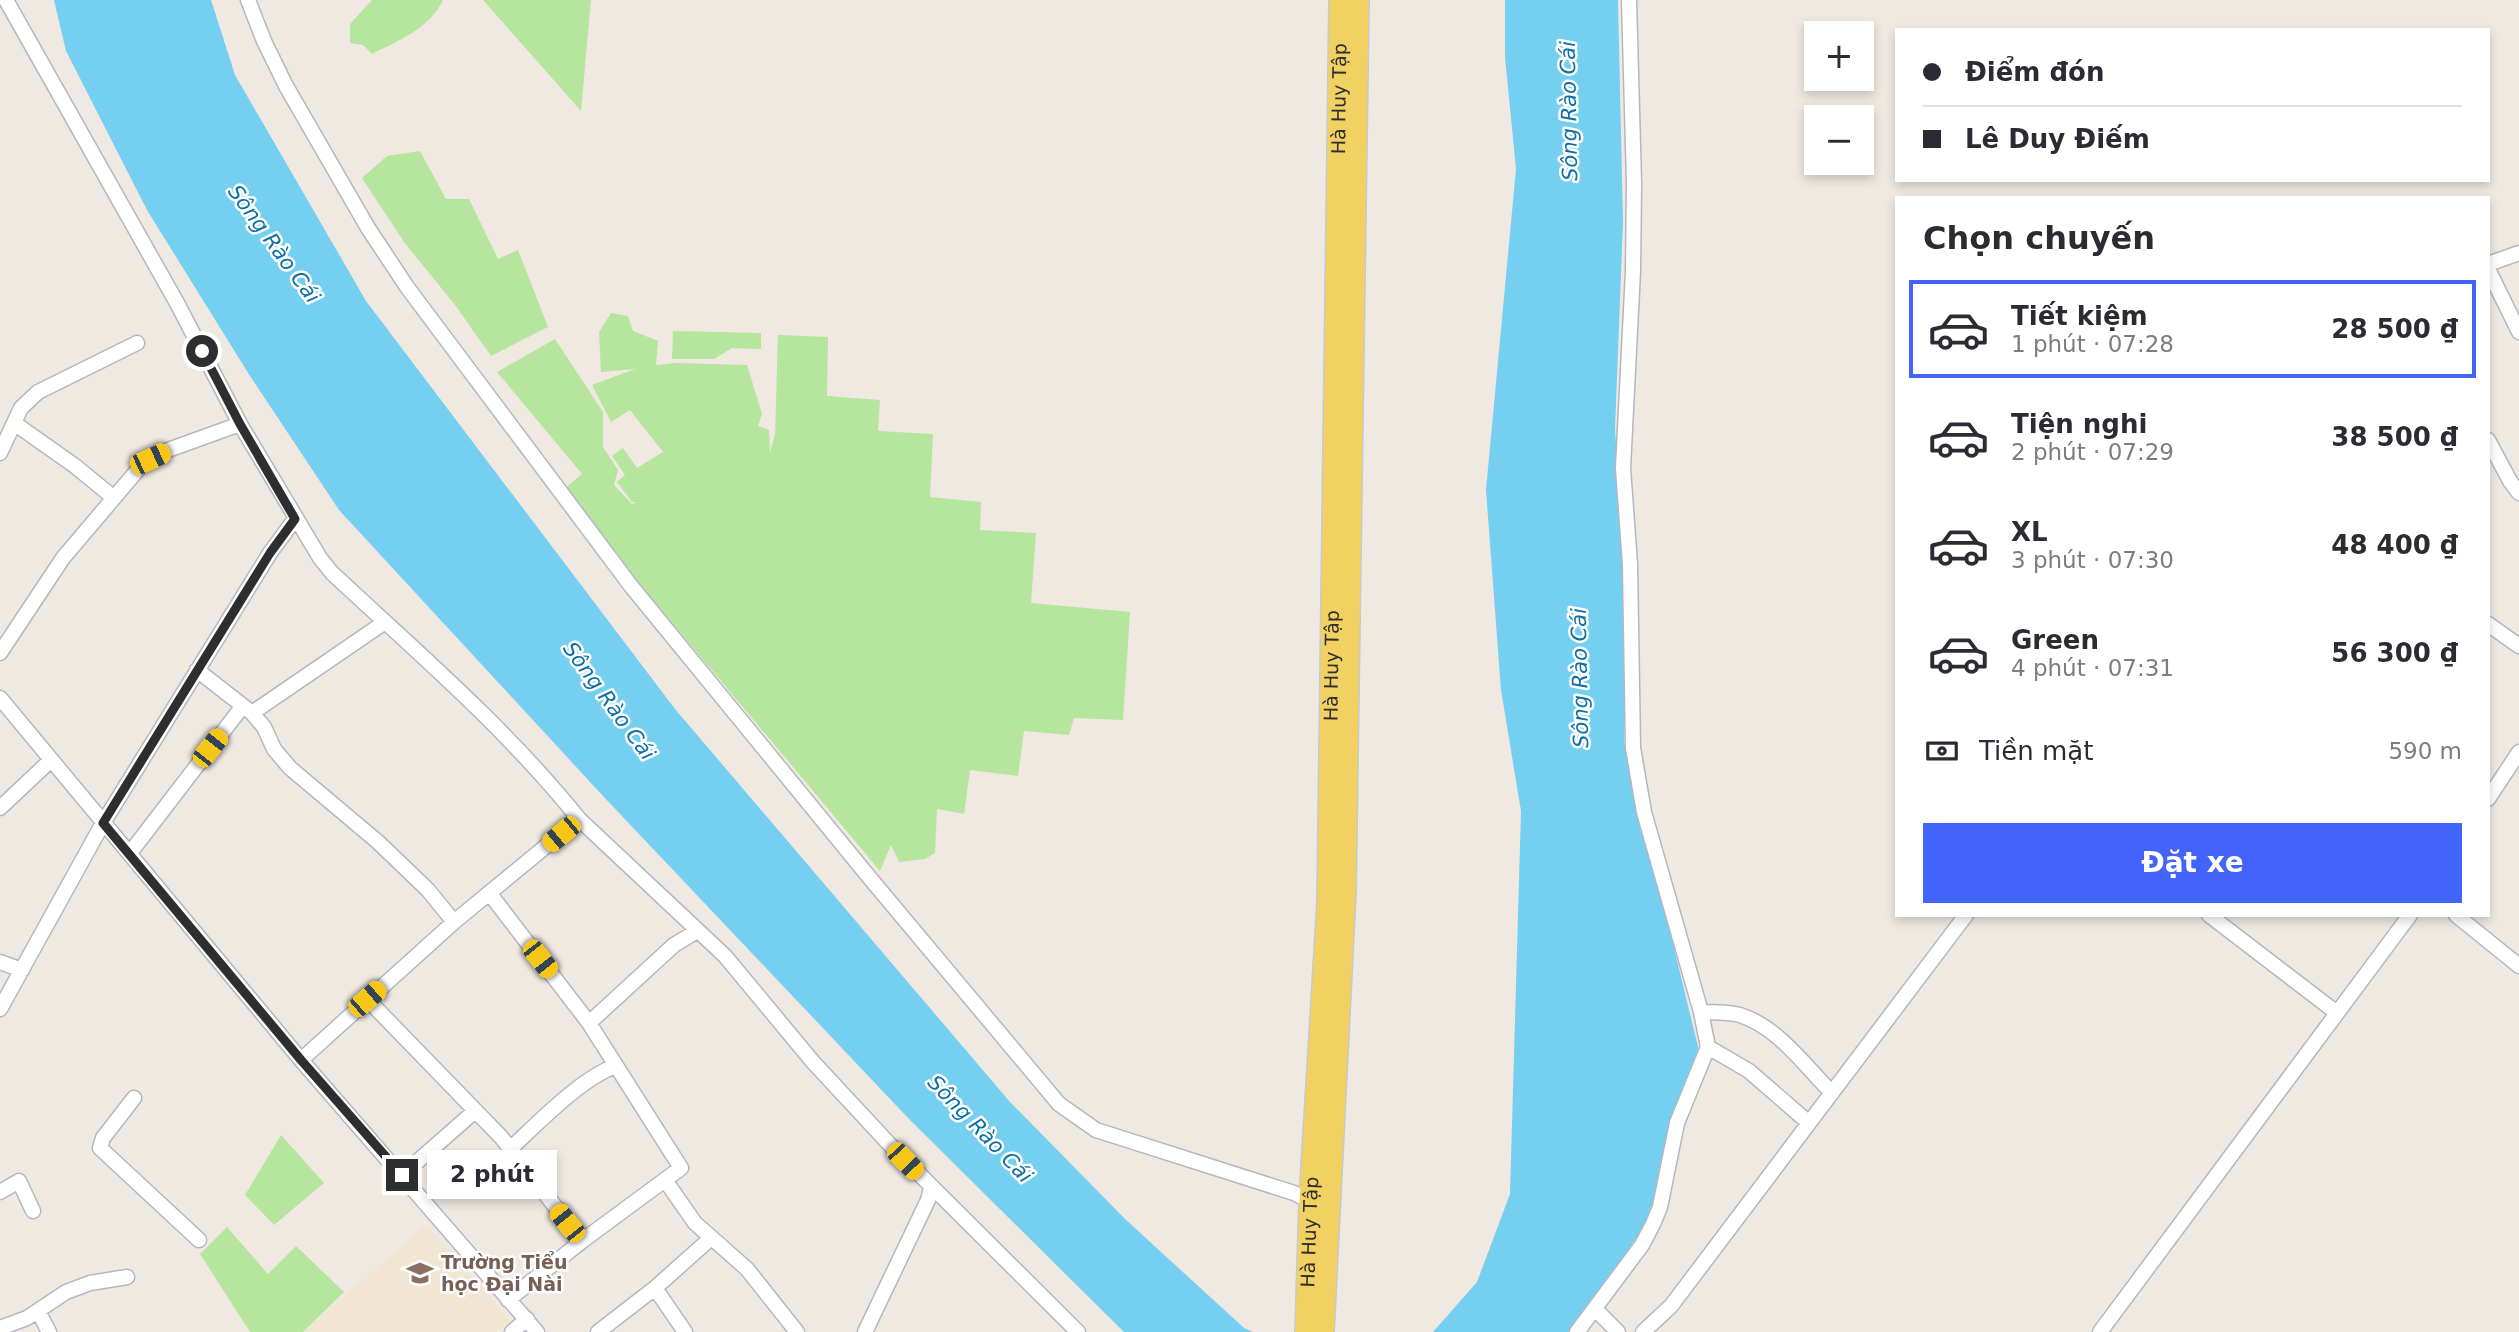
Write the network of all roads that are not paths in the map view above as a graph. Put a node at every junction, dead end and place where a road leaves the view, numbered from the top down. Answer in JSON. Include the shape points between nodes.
{"nodes":[{"id":1,"x":6,"y":0,"type":"edge"},
{"id":2,"x":248,"y":0,"type":"edge"},
{"id":3,"x":1340,"y":0,"type":"edge"},
{"id":4,"x":1358,"y":0,"type":"edge"},
{"id":5,"x":1629,"y":0,"type":"edge"},
{"id":6,"x":2519,"y":253,"type":"edge"},
{"id":7,"x":2490,"y":265,"type":"edge"},
{"id":8,"x":2490,"y":270,"type":"edge"},
{"id":9,"x":2519,"y":332,"type":"edge"},
{"id":10,"x":137,"y":343,"type":"dead end"},
{"id":11,"x":14,"y":423,"type":"junction"},
{"id":12,"x":240,"y":424,"type":"junction"},
{"id":13,"x":2490,"y":444,"type":"edge"},
{"id":14,"x":0,"y":453,"type":"edge"},
{"id":15,"x":2519,"y":493,"type":"edge"},
{"id":16,"x":114,"y":498,"type":"junction"},
{"id":17,"x":295,"y":519,"type":"junction"},
{"id":18,"x":384,"y":622,"type":"junction"},
{"id":19,"x":2490,"y":625,"type":"edge"},
{"id":20,"x":2519,"y":646,"type":"edge"},
{"id":21,"x":0,"y":653,"type":"edge"},
{"id":22,"x":197,"y":670,"type":"junction"},
{"id":23,"x":0,"y":698,"type":"edge"},
{"id":24,"x":247,"y":710,"type":"junction"},
{"id":25,"x":2519,"y":752,"type":"edge"},
{"id":26,"x":51,"y":760,"type":"junction"},
{"id":27,"x":2490,"y":797,"type":"edge"},
{"id":28,"x":0,"y":808,"type":"edge"},
{"id":29,"x":579,"y":819,"type":"junction"},
{"id":30,"x":103,"y":823,"type":"junction"},
{"id":31,"x":130,"y":853,"type":"junction"},
{"id":32,"x":490,"y":894,"type":"junction"},
{"id":33,"x":1964,"y":917,"type":"edge"},
{"id":34,"x":2211,"y":917,"type":"edge"},
{"id":35,"x":2409,"y":917,"type":"edge"},
{"id":36,"x":2458,"y":917,"type":"edge"},
{"id":37,"x":454,"y":922,"type":"junction"},
{"id":38,"x":697,"y":931,"type":"junction"},
{"id":39,"x":0,"y":962,"type":"edge"},
{"id":40,"x":2519,"y":966,"type":"edge"},
{"id":41,"x":22,"y":970,"type":"junction"},
{"id":42,"x":367,"y":999,"type":"junction"},
{"id":43,"x":0,"y":1009,"type":"edge"},
{"id":44,"x":1701,"y":1012,"type":"junction"},
{"id":45,"x":2337,"y":1013,"type":"junction"},
{"id":46,"x":589,"y":1023,"type":"junction"},
{"id":47,"x":1708,"y":1047,"type":"junction"},
{"id":48,"x":301,"y":1060,"type":"junction"},
{"id":49,"x":616,"y":1066,"type":"junction"},
{"id":50,"x":1832,"y":1093,"type":"junction"},
{"id":51,"x":134,"y":1098,"type":"dead end"},
{"id":52,"x":475,"y":1111,"type":"junction"},
{"id":53,"x":1809,"y":1123,"type":"junction"},
{"id":54,"x":509,"y":1150,"type":"junction"},
{"id":55,"x":402,"y":1175,"type":"junction"},
{"id":56,"x":665,"y":1180,"type":"junction"},
{"id":57,"x":931,"y":1188,"type":"junction"},
{"id":58,"x":0,"y":1192,"type":"edge"},
{"id":59,"x":1310,"y":1201,"type":"junction"},
{"id":60,"x":33,"y":1211,"type":"dead end"},
{"id":61,"x":711,"y":1238,"type":"junction"},
{"id":62,"x":199,"y":1240,"type":"dead end"},
{"id":63,"x":582,"y":1241,"type":"junction"},
{"id":64,"x":127,"y":1277,"type":"dead end"},
{"id":65,"x":655,"y":1288,"type":"junction"},
{"id":66,"x":509,"y":1300,"type":"junction"},
{"id":67,"x":1595,"y":1310,"type":"junction"},
{"id":68,"x":38,"y":1311,"type":"junction"},
{"id":69,"x":527,"y":1319,"type":"junction"},
{"id":70,"x":0,"y":1328,"type":"edge"},
{"id":71,"x":1315,"y":1330,"type":"edge"},
{"id":72,"x":49,"y":1332,"type":"edge"},
{"id":73,"x":512,"y":1332,"type":"edge"},
{"id":74,"x":537,"y":1332,"type":"edge"},
{"id":75,"x":598,"y":1332,"type":"edge"},
{"id":76,"x":685,"y":1332,"type":"edge"},
{"id":77,"x":797,"y":1332,"type":"edge"},
{"id":78,"x":865,"y":1332,"type":"edge"},
{"id":79,"x":1078,"y":1332,"type":"edge"},
{"id":80,"x":1577,"y":1332,"type":"edge"},
{"id":81,"x":1618,"y":1332,"type":"edge"},
{"id":82,"x":1643,"y":1332,"type":"edge"},
{"id":83,"x":2100,"y":1332,"type":"edge"}],
"edges":[{"from":1,"to":12,"type":"street"},
{"from":2,"to":59,"type":"street","via":[[286,86],[368,228],[512,430],[639,596],[1059,1104],[1096,1130]]},
{"from":3,"to":59,"type":"main road","name":"Hà Huy Tập","via":[[1328,902]]},
{"from":4,"to":71,"type":"main road","name":"Hà Huy Tập","via":[[1345,892]]},
{"from":5,"to":44,"type":"street","via":[[1633,271],[1623,468],[1630,564],[1633,748],[1644,813]]},
{"from":6,"to":7,"type":"street"},
{"from":8,"to":9,"type":"street"},
{"from":10,"to":11,"type":"street","via":[[38,392],[21,408]]},
{"from":11,"to":14,"type":"street"},
{"from":11,"to":16,"type":"street"},
{"from":12,"to":16,"type":"street","via":[[150,459]]},
{"from":12,"to":17,"type":"street"},
{"from":13,"to":15,"type":"street"},
{"from":16,"to":21,"type":"street","via":[[63,558]]},
{"from":17,"to":18,"type":"street","via":[[332,573]]},
{"from":17,"to":22,"type":"street"},
{"from":18,"to":24,"type":"street"},
{"from":18,"to":29,"type":"street","via":[[497,726]]},
{"from":19,"to":20,"type":"street"},
{"from":22,"to":24,"type":"street"},
{"from":22,"to":30,"type":"street"},
{"from":23,"to":26,"type":"street"},
{"from":24,"to":31,"type":"street"},
{"from":24,"to":37,"type":"street","via":[[264,727],[290,768],[378,842],[429,890]]},
{"from":25,"to":27,"type":"street"},
{"from":26,"to":28,"type":"street"},
{"from":26,"to":30,"type":"street"},
{"from":29,"to":32,"type":"street"},
{"from":29,"to":38,"type":"street"},
{"from":30,"to":31,"type":"street"},
{"from":30,"to":41,"type":"street"},
{"from":31,"to":48,"type":"street"},
{"from":32,"to":37,"type":"street"},
{"from":32,"to":46,"type":"street"},
{"from":33,"to":50,"type":"street"},
{"from":34,"to":45,"type":"street"},
{"from":35,"to":45,"type":"street"},
{"from":36,"to":40,"type":"street"},
{"from":37,"to":42,"type":"street"},
{"from":38,"to":46,"type":"street","via":[[674,945]]},
{"from":38,"to":57,"type":"street","via":[[725,956],[813,1062]]},
{"from":39,"to":41,"type":"street"},
{"from":41,"to":43,"type":"street"},
{"from":42,"to":48,"type":"street"},
{"from":42,"to":52,"type":"street"},
{"from":44,"to":47,"type":"street"},
{"from":44,"to":50,"type":"street","via":[[1737,1014],[1760,1024]]},
{"from":45,"to":83,"type":"street"},
{"from":46,"to":49,"type":"street"},
{"from":47,"to":53,"type":"street","via":[[1749,1071]]},
{"from":47,"to":67,"type":"street","via":[[1677,1123],[1653,1224]]},
{"from":48,"to":55,"type":"street"},
{"from":49,"to":54,"type":"street","via":[[576,1091]]},
{"from":49,"to":56,"type":"street","via":[[681,1168]]},
{"from":50,"to":53,"type":"street"},
{"from":51,"to":62,"type":"street","via":[[100,1148]]},
{"from":52,"to":54,"type":"street"},
{"from":52,"to":55,"type":"street"},
{"from":53,"to":82,"type":"street","via":[[1671,1306]]},
{"from":54,"to":63,"type":"street"},
{"from":55,"to":66,"type":"street"},
{"from":56,"to":61,"type":"street"},
{"from":56,"to":63,"type":"street"},
{"from":57,"to":78,"type":"street"},
{"from":57,"to":79,"type":"street"},
{"from":58,"to":60,"type":"street","via":[[19,1181]]},
{"from":59,"to":71,"type":"main road","name":"Hà Huy Tập"},
{"from":61,"to":65,"type":"street"},
{"from":61,"to":77,"type":"street","via":[[747,1269]]},
{"from":63,"to":66,"type":"street"},
{"from":64,"to":68,"type":"street","via":[[66,1292]]},
{"from":65,"to":75,"type":"street"},
{"from":65,"to":76,"type":"street"},
{"from":66,"to":69,"type":"street"},
{"from":67,"to":80,"type":"street"},
{"from":67,"to":81,"type":"street"},
{"from":68,"to":70,"type":"street"},
{"from":68,"to":72,"type":"street"},
{"from":69,"to":73,"type":"street"},
{"from":69,"to":74,"type":"street"}]}
